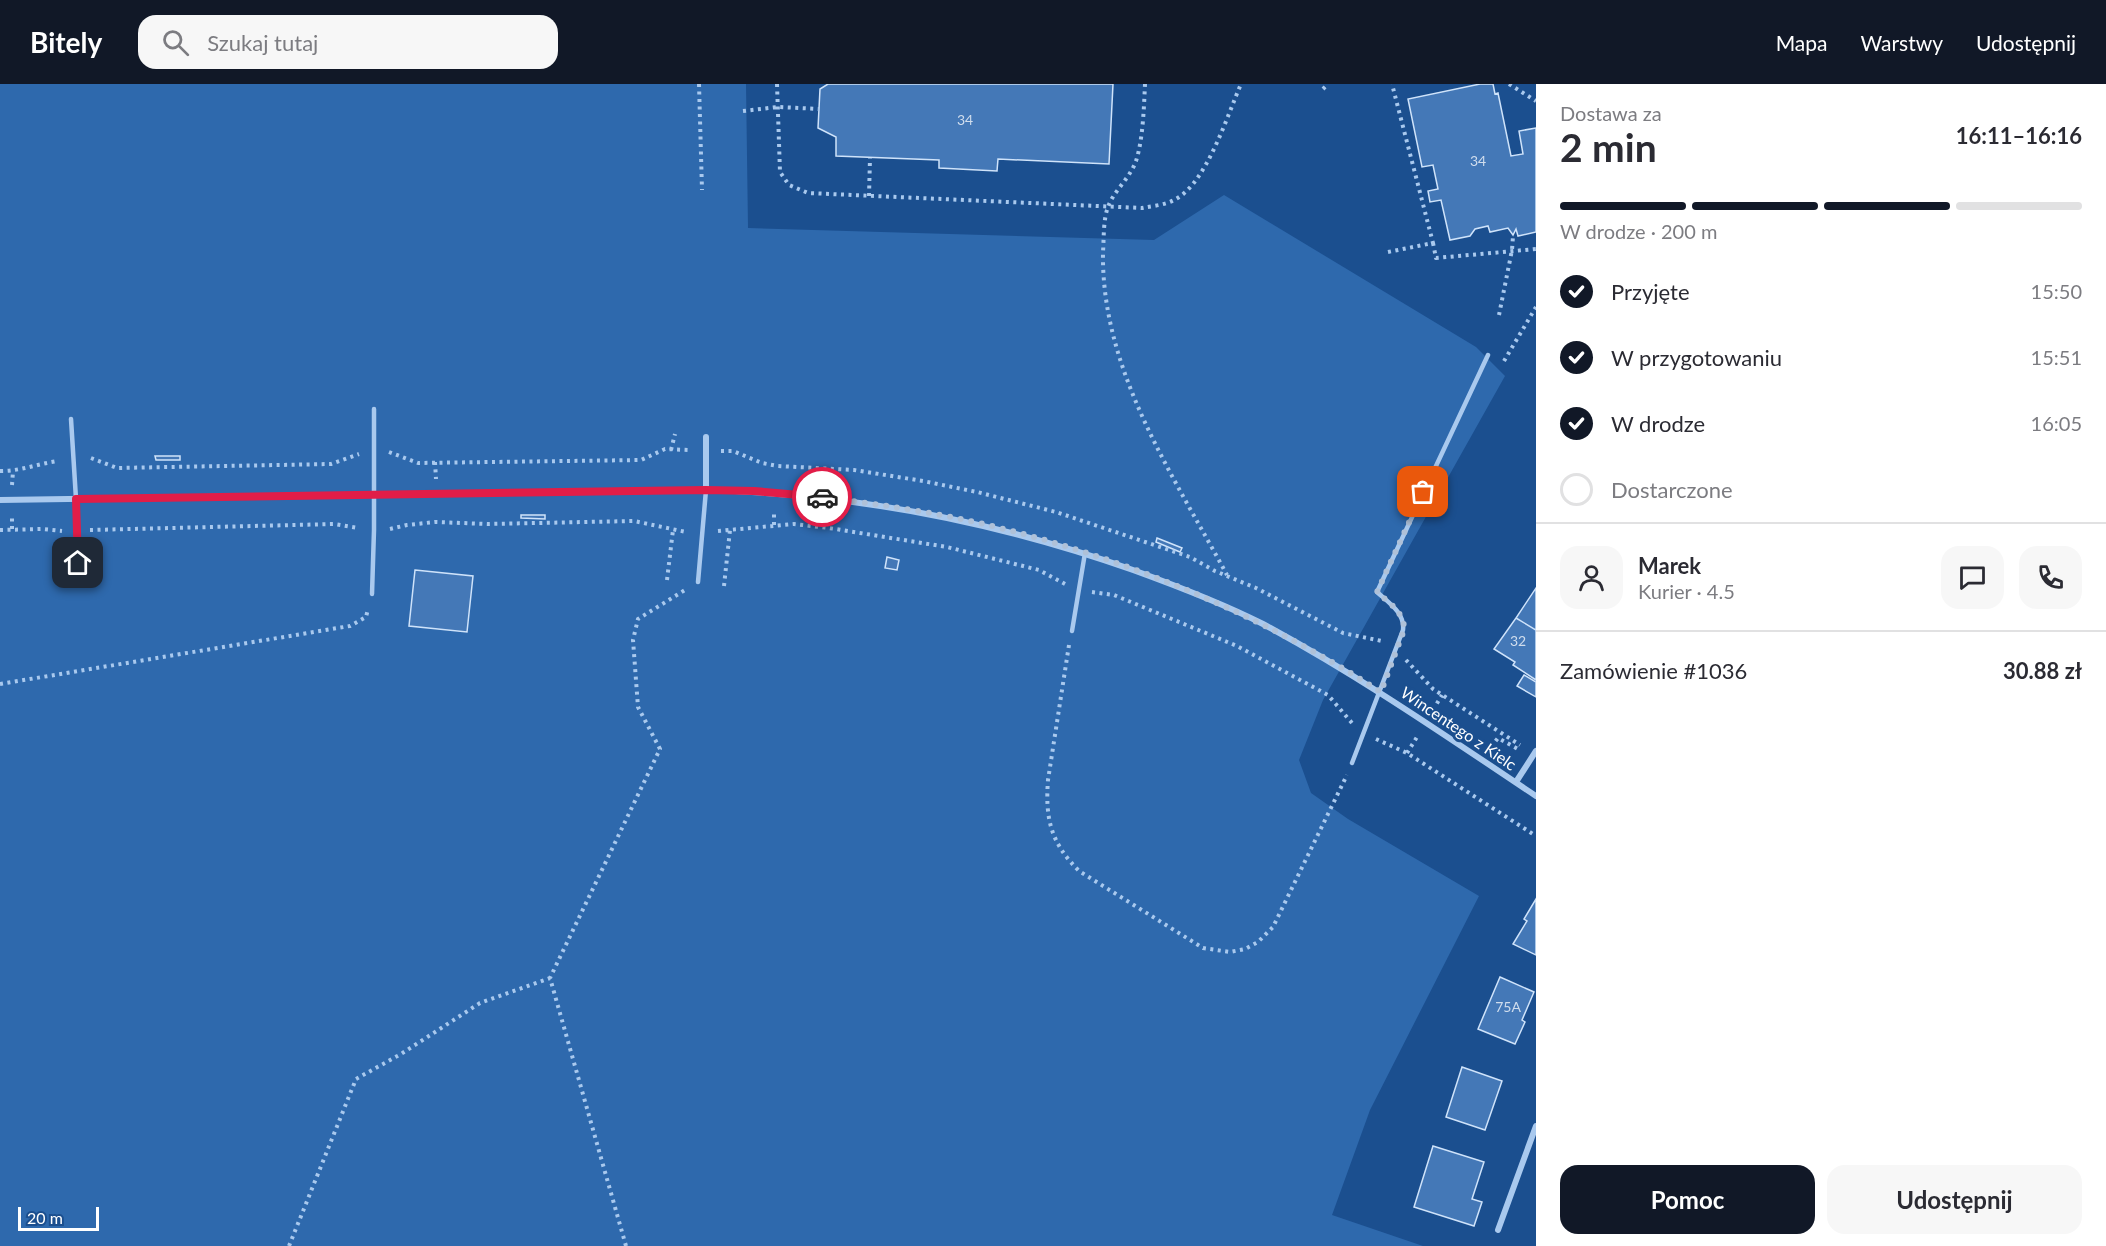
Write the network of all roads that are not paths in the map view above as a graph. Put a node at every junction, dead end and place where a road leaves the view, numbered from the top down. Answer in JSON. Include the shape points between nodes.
{"nodes":[{"id":1,"x":1488,"y":355,"type":"dead end"},
{"id":2,"x":374,"y":409,"type":"dead end"},
{"id":3,"x":71,"y":419,"type":"dead end"},
{"id":4,"x":706,"y":437,"type":"dead end"},
{"id":5,"x":706,"y":490,"type":"junction"},
{"id":6,"x":375,"y":494,"type":"junction"},
{"id":7,"x":76,"y":499,"type":"junction"},
{"id":8,"x":0,"y":500,"type":"edge"},
{"id":9,"x":1085,"y":553,"type":"junction"},
{"id":10,"x":78,"y":579,"type":"dead end"},
{"id":11,"x":698,"y":582,"type":"road end"},
{"id":12,"x":372,"y":594,"type":"road end"},
{"id":13,"x":1072,"y":631,"type":"road end"},
{"id":14,"x":1381,"y":692,"type":"junction"},
{"id":15,"x":1534,"y":754,"type":"edge"},
{"id":16,"x":1352,"y":763,"type":"road end"},
{"id":17,"x":1516,"y":782,"type":"junction"},
{"id":18,"x":1536,"y":796,"type":"edge"},
{"id":19,"x":1536,"y":1126,"type":"edge"},
{"id":20,"x":1498,"y":1230,"type":"dead end"}],
"edges":[{"from":1,"to":14,"type":"lane","via":[[1377,592],[1404,622]]},
{"from":2,"to":6,"type":"lane"},
{"from":3,"to":7,"type":"lane"},
{"from":4,"to":5,"type":"street"},
{"from":5,"to":6,"type":"street","name":"Wincentego z Kielc"},
{"from":5,"to":9,"type":"street","name":"Wincentego z Kielc","via":[[818,496],[891,506],[967,520]]},
{"from":5,"to":11,"type":"lane"},
{"from":6,"to":7,"type":"street","name":"Wincentego z Kielc"},
{"from":6,"to":12,"type":"lane"},
{"from":7,"to":8,"type":"street","name":"Wincentego z Kielc"},
{"from":7,"to":10,"type":"lane"},
{"from":9,"to":13,"type":"lane"},
{"from":9,"to":14,"type":"street","name":"Wincentego z Kielc","via":[[1159,579],[1261,623]]},
{"from":14,"to":16,"type":"lane"},
{"from":14,"to":17,"type":"street","name":"Wincentego z Kielc"},
{"from":15,"to":17,"type":"street"},
{"from":17,"to":18,"type":"street","name":"Wincentego z Kielc"},
{"from":19,"to":20,"type":"street"}]}
